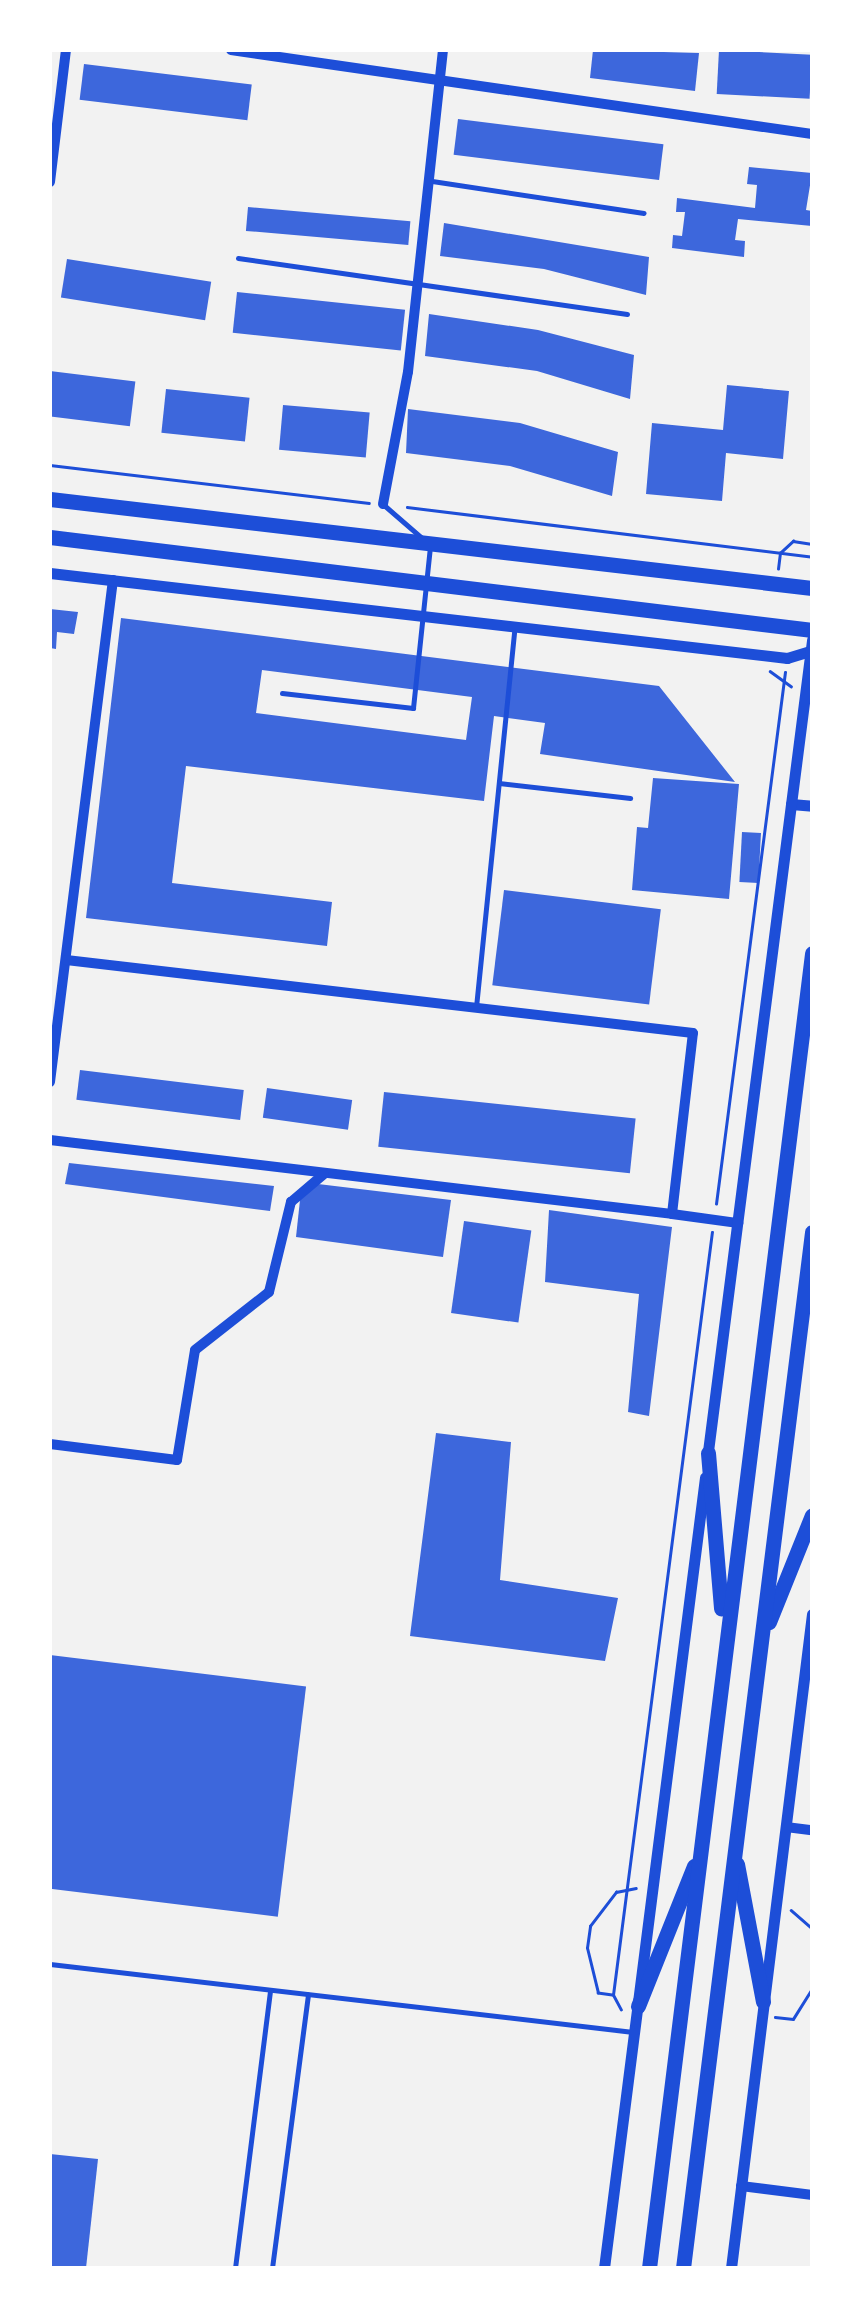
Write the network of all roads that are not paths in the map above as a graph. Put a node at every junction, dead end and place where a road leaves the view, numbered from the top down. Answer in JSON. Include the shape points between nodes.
{"nodes":[{"id":1,"x":66,"y":50,"type":"edge"},
{"id":2,"x":232,"y":50,"type":"edge"},
{"id":3,"x":443,"y":50,"type":"edge"},
{"id":4,"x":439,"y":84,"type":"junction"},
{"id":5,"x":812,"y":134,"type":"edge"},
{"id":6,"x":429,"y":181,"type":"junction"},
{"id":7,"x":50,"y":182,"type":"edge"},
{"id":8,"x":644,"y":213,"type":"dead end"},
{"id":9,"x":238,"y":258,"type":"dead end"},
{"id":10,"x":418,"y":281,"type":"junction"},
{"id":11,"x":627,"y":314,"type":"dead end"},
{"id":12,"x":50,"y":499,"type":"edge"},
{"id":13,"x":382,"y":504,"type":"joint"},
{"id":14,"x":50,"y":537,"type":"edge"},
{"id":15,"x":430,"y":546,"type":"junction"},
{"id":16,"x":50,"y":573,"type":"edge"},
{"id":17,"x":113,"y":580,"type":"junction"},
{"id":18,"x":426,"y":583,"type":"junction"},
{"id":19,"x":812,"y":588,"type":"edge"},
{"id":20,"x":423,"y":616,"type":"junction"},
{"id":21,"x":514,"y":627,"type":"junction"},
{"id":22,"x":812,"y":630,"type":"edge"},
{"id":23,"x":811,"y":645,"type":"edge"},
{"id":24,"x":282,"y":693,"type":"dead end"},
{"id":25,"x":498,"y":783,"type":"junction"},
{"id":26,"x":630,"y":798,"type":"dead end"},
{"id":27,"x":791,"y":804,"type":"junction"},
{"id":28,"x":812,"y":806,"type":"edge"},
{"id":29,"x":812,"y":953,"type":"edge"},
{"id":30,"x":66,"y":960,"type":"junction"},
{"id":31,"x":476,"y":1008,"type":"junction"},
{"id":32,"x":50,"y":1082,"type":"edge"},
{"id":33,"x":50,"y":1140,"type":"edge"},
{"id":34,"x":324,"y":1174,"type":"junction"},
{"id":35,"x":672,"y":1214,"type":"junction"},
{"id":36,"x":738,"y":1223,"type":"junction"},
{"id":37,"x":812,"y":1232,"type":"edge"},
{"id":38,"x":50,"y":1444,"type":"edge"},
{"id":39,"x":708,"y":1452,"type":"junction"},
{"id":40,"x":812,"y":1515,"type":"edge"},
{"id":41,"x":812,"y":1614,"type":"edge"},
{"id":42,"x":724,"y":1641,"type":"junction"},
{"id":43,"x":760,"y":1644,"type":"junction"},
{"id":44,"x":786,"y":1826,"type":"junction"},
{"id":45,"x":812,"y":1830,"type":"edge"},
{"id":46,"x":703,"y":1844,"type":"junction"},
{"id":47,"x":734,"y":1848,"type":"junction"},
{"id":48,"x":50,"y":1964,"type":"edge"},
{"id":49,"x":270,"y":1990,"type":"junction"},
{"id":50,"x":308,"y":1994,"type":"junction"},
{"id":51,"x":762,"y":2002,"type":"junction"},
{"id":52,"x":638,"y":2006,"type":"junction"},
{"id":53,"x":634,"y":2032,"type":"junction"},
{"id":54,"x":740,"y":2186,"type":"junction"},
{"id":55,"x":812,"y":2195,"type":"edge"},
{"id":56,"x":235,"y":2268,"type":"edge"},
{"id":57,"x":272,"y":2268,"type":"edge"},
{"id":58,"x":604,"y":2268,"type":"edge"},
{"id":59,"x":649,"y":2268,"type":"edge"},
{"id":60,"x":683,"y":2268,"type":"edge"},
{"id":61,"x":730,"y":2268,"type":"edge"}],
"edges":[{"from":1,"to":7,"type":"street"},
{"from":2,"to":4,"type":"street"},
{"from":3,"to":4,"type":"street"},
{"from":4,"to":5,"type":"street"},
{"from":4,"to":6,"type":"street"},
{"from":6,"to":8,"type":"lane"},
{"from":6,"to":10,"type":"street"},
{"from":9,"to":10,"type":"lane"},
{"from":10,"to":11,"type":"lane"},
{"from":10,"to":13,"type":"street"},
{"from":12,"to":15,"type":"main road"},
{"from":13,"to":15,"type":"lane"},
{"from":14,"to":18,"type":"main road"},
{"from":15,"to":18,"type":"lane"},
{"from":15,"to":19,"type":"main road"},
{"from":16,"to":17,"type":"street"},
{"from":17,"to":20,"type":"street"},
{"from":17,"to":30,"type":"street"},
{"from":18,"to":20,"type":"lane"},
{"from":18,"to":22,"type":"main road"},
{"from":20,"to":21,"type":"street"},
{"from":20,"to":24,"type":"lane","via":[[413,708]]},
{"from":21,"to":23,"type":"street","via":[[787,658]]},
{"from":21,"to":25,"type":"lane"},
{"from":23,"to":27,"type":"street"},
{"from":25,"to":26,"type":"lane"},
{"from":25,"to":31,"type":"lane"},
{"from":27,"to":28,"type":"street"},
{"from":27,"to":36,"type":"street"},
{"from":29,"to":42,"type":"main road"},
{"from":30,"to":31,"type":"street"},
{"from":30,"to":32,"type":"street"},
{"from":31,"to":35,"type":"street","via":[[692,1033]]},
{"from":33,"to":34,"type":"street"},
{"from":34,"to":35,"type":"street"},
{"from":34,"to":38,"type":"street","via":[[291,1202],[269,1292],[195,1350],[177,1460]]},
{"from":35,"to":36,"type":"street"},
{"from":36,"to":39,"type":"street"},
{"from":37,"to":43,"type":"main road"},
{"from":39,"to":42,"type":"main road"},
{"from":39,"to":52,"type":"street"},
{"from":40,"to":43,"type":"main road"},
{"from":41,"to":44,"type":"street"},
{"from":42,"to":46,"type":"main road"},
{"from":43,"to":47,"type":"main road"},
{"from":44,"to":45,"type":"street"},
{"from":44,"to":51,"type":"street"},
{"from":46,"to":52,"type":"main road"},
{"from":46,"to":59,"type":"main road"},
{"from":47,"to":51,"type":"main road"},
{"from":47,"to":60,"type":"main road"},
{"from":48,"to":49,"type":"lane"},
{"from":49,"to":50,"type":"lane"},
{"from":49,"to":56,"type":"lane"},
{"from":50,"to":53,"type":"lane"},
{"from":50,"to":57,"type":"lane"},
{"from":51,"to":54,"type":"street"},
{"from":52,"to":53,"type":"street"},
{"from":53,"to":58,"type":"street"},
{"from":54,"to":55,"type":"street"},
{"from":54,"to":61,"type":"street"}]}
